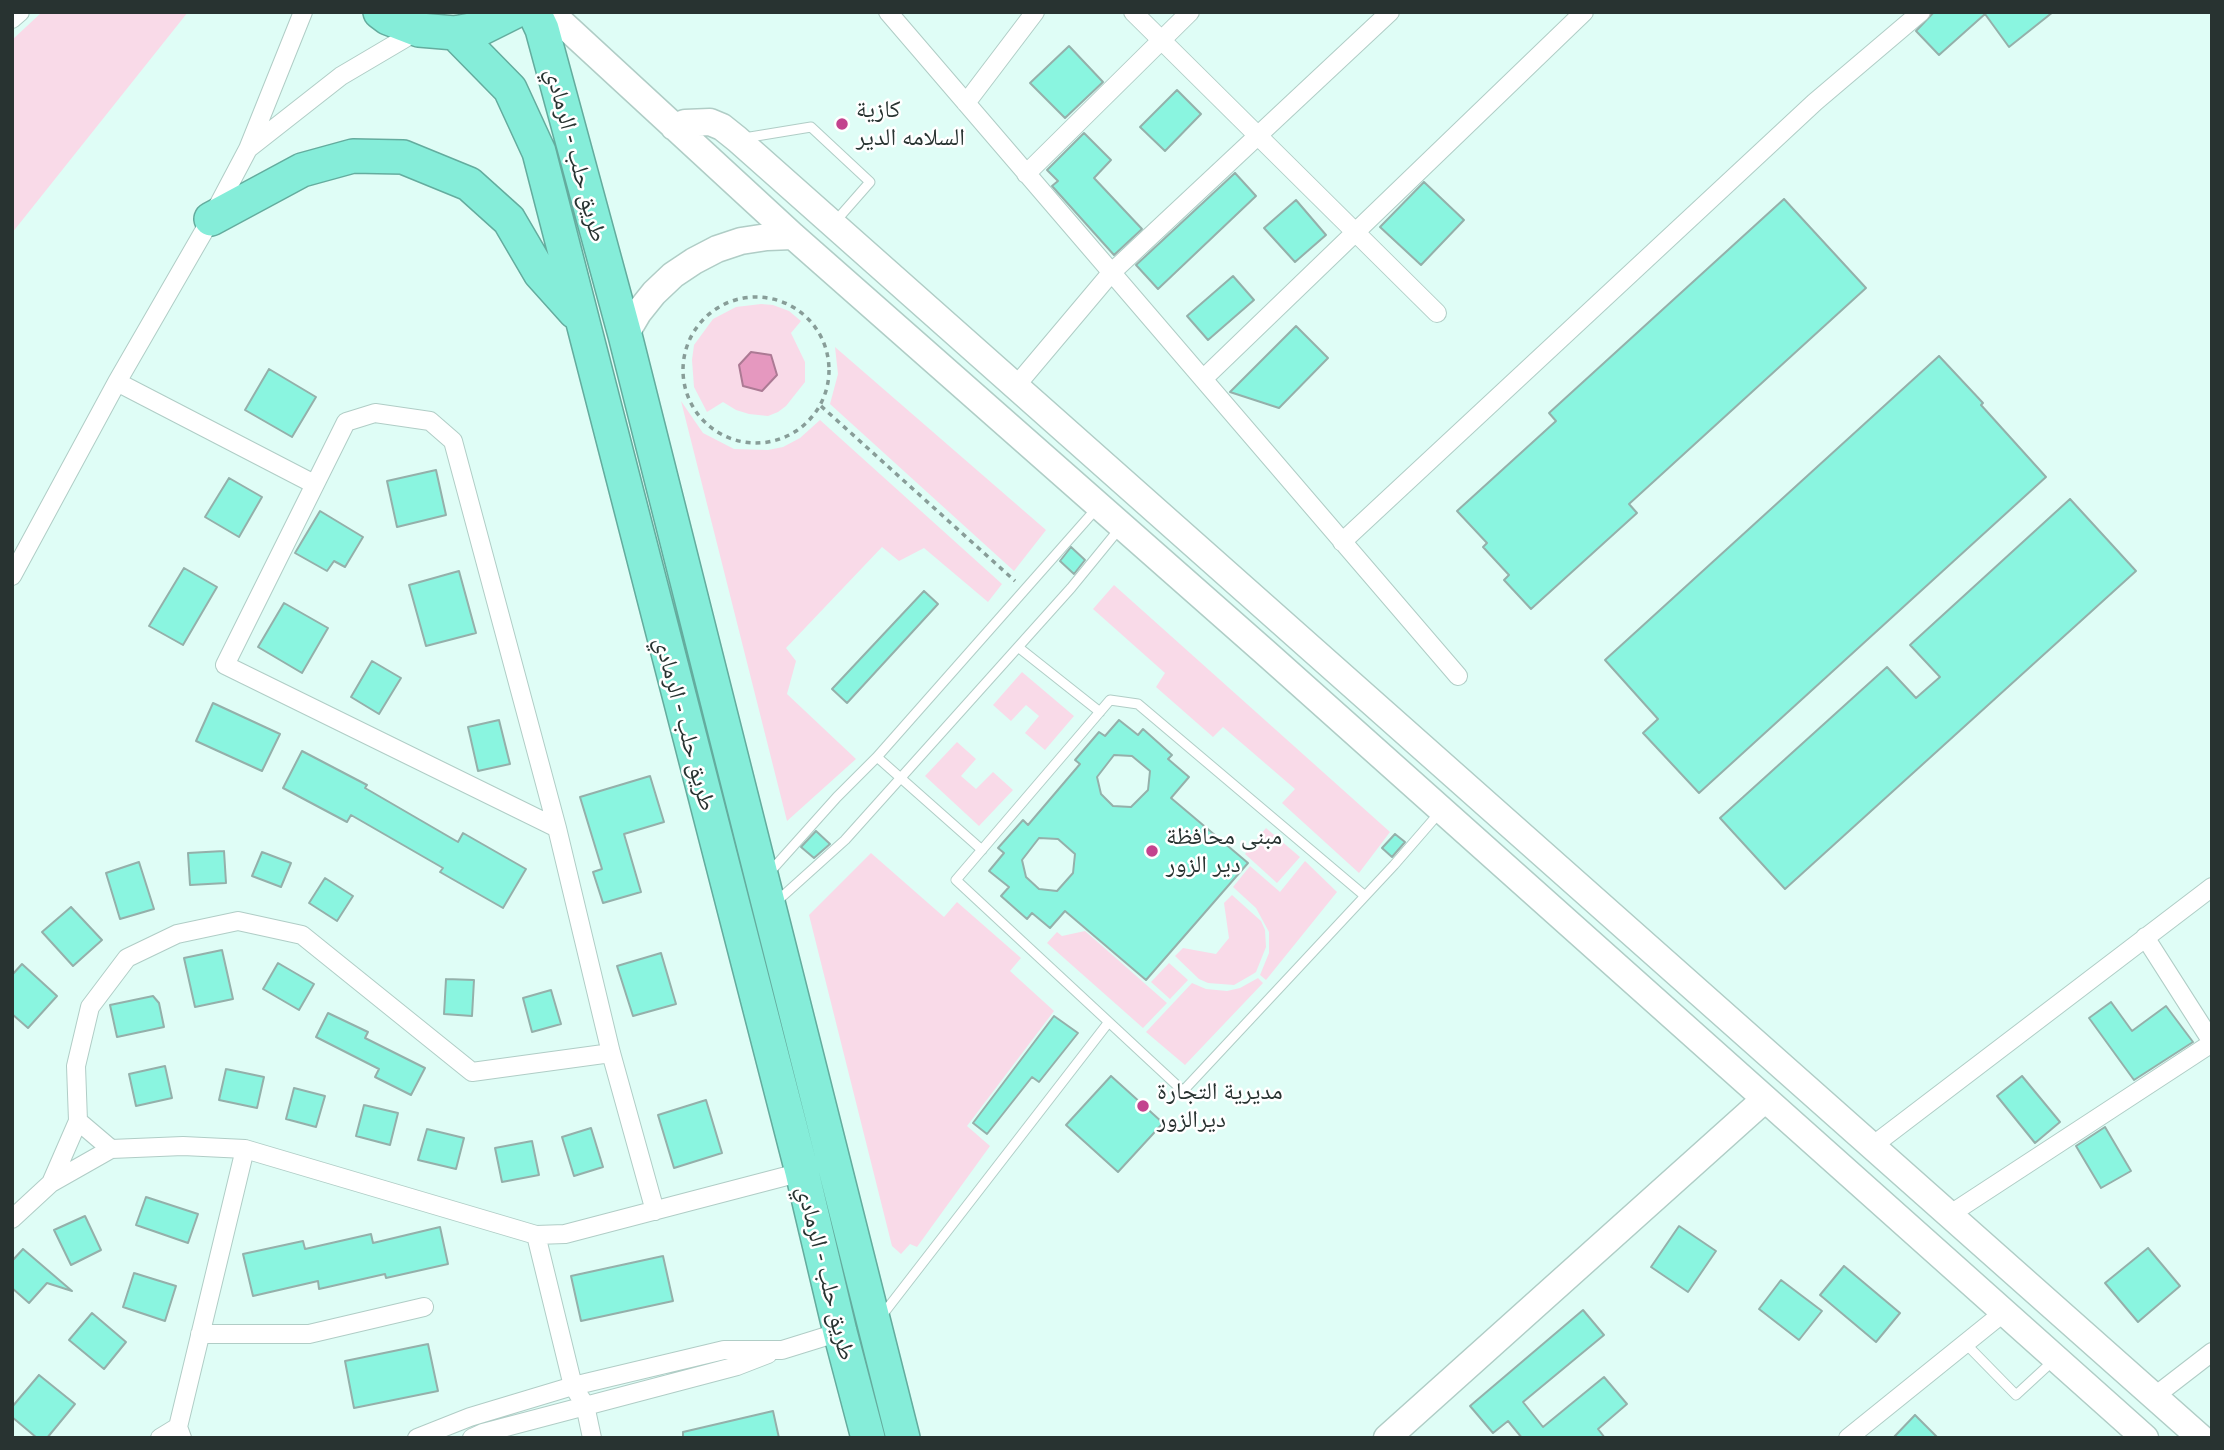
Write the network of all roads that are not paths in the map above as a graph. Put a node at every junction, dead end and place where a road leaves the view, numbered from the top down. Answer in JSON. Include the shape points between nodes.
{"nodes":[{"id":1,"x":19,"y":12,"type":"edge"},
{"id":2,"x":303,"y":12,"type":"edge"},
{"id":3,"x":380,"y":12,"type":"edge"},
{"id":4,"x":514,"y":12,"type":"edge"},
{"id":5,"x":534,"y":12,"type":"edge"},
{"id":6,"x":550,"y":12,"type":"edge"},
{"id":7,"x":888,"y":12,"type":"edge"},
{"id":8,"x":1035,"y":12,"type":"edge"},
{"id":9,"x":1133,"y":12,"type":"edge"},
{"id":10,"x":1190,"y":12,"type":"edge"},
{"id":11,"x":1390,"y":12,"type":"edge"},
{"id":12,"x":1584,"y":12,"type":"edge"},
{"id":13,"x":1921,"y":12,"type":"edge"},
{"id":14,"x":12,"y":19,"type":"edge"},
{"id":15,"x":419,"y":30,"type":"junction"},
{"id":16,"x":455,"y":33,"type":"junction"},
{"id":17,"x":1162,"y":40,"type":"junction"},
{"id":18,"x":966,"y":103,"type":"junction"},
{"id":19,"x":674,"y":127,"type":"junction"},
{"id":20,"x":1258,"y":136,"type":"junction"},
{"id":21,"x":737,"y":139,"type":"junction"},
{"id":22,"x":248,"y":149,"type":"junction"},
{"id":23,"x":1026,"y":174,"type":"junction"},
{"id":24,"x":211,"y":219,"type":"junction"},
{"id":25,"x":833,"y":225,"type":"junction"},
{"id":26,"x":1355,"y":232,"type":"junction"},
{"id":27,"x":793,"y":236,"type":"junction"},
{"id":28,"x":1111,"y":273,"type":"junction"},
{"id":29,"x":1437,"y":313,"type":"dead end"},
{"id":30,"x":579,"y":317,"type":"junction"},
{"id":31,"x":625,"y":335,"type":"junction"},
{"id":32,"x":1203,"y":379,"type":"junction"},
{"id":33,"x":117,"y":382,"type":"junction"},
{"id":34,"x":1014,"y":387,"type":"junction"},
{"id":35,"x":314,"y":484,"type":"junction"},
{"id":36,"x":1098,"y":506,"type":"junction"},
{"id":37,"x":1122,"y":526,"type":"junction"},
{"id":38,"x":1342,"y":542,"type":"junction"},
{"id":39,"x":12,"y":576,"type":"edge"},
{"id":40,"x":1018,"y":647,"type":"junction"},
{"id":41,"x":1458,"y":676,"type":"dead end"},
{"id":42,"x":1100,"y":712,"type":"junction"},
{"id":43,"x":877,"y":757,"type":"junction"},
{"id":44,"x":901,"y":779,"type":"junction"},
{"id":45,"x":1441,"y":810,"type":"junction"},
{"id":46,"x":557,"y":828,"type":"junction"},
{"id":47,"x":982,"y":850,"type":"junction"},
{"id":48,"x":2212,"y":887,"type":"edge"},
{"id":49,"x":766,"y":895,"type":"junction"},
{"id":50,"x":1365,"y":896,"type":"junction"},
{"id":51,"x":2145,"y":937,"type":"junction"},
{"id":52,"x":1108,"y":1023,"type":"junction"},
{"id":53,"x":2212,"y":1043,"type":"edge"},
{"id":54,"x":611,"y":1053,"type":"junction"},
{"id":55,"x":1765,"y":1099,"type":"junction"},
{"id":56,"x":78,"y":1121,"type":"junction"},
{"id":57,"x":1871,"y":1147,"type":"junction"},
{"id":58,"x":111,"y":1149,"type":"junction"},
{"id":59,"x":245,"y":1149,"type":"junction"},
{"id":60,"x":802,"y":1172,"type":"junction"},
{"id":61,"x":51,"y":1183,"type":"junction"},
{"id":62,"x":655,"y":1211,"type":"junction"},
{"id":63,"x":1949,"y":1215,"type":"junction"},
{"id":64,"x":12,"y":1219,"type":"edge"},
{"id":65,"x":536,"y":1235,"type":"junction"},
{"id":66,"x":1974,"y":1237,"type":"junction"},
{"id":67,"x":1950,"y":1265,"type":"junction"},
{"id":68,"x":424,"y":1307,"type":"dead end"},
{"id":69,"x":2003,"y":1313,"type":"junction"},
{"id":70,"x":875,"y":1325,"type":"junction"},
{"id":71,"x":840,"y":1332,"type":"junction"},
{"id":72,"x":200,"y":1334,"type":"junction"},
{"id":73,"x":1965,"y":1343,"type":"junction"},
{"id":74,"x":782,"y":1350,"type":"junction"},
{"id":75,"x":2212,"y":1352,"type":"edge"},
{"id":76,"x":2056,"y":1359,"type":"junction"},
{"id":77,"x":573,"y":1386,"type":"junction"},
{"id":78,"x":2155,"y":1396,"type":"junction"},
{"id":79,"x":586,"y":1405,"type":"junction"},
{"id":80,"x":180,"y":1432,"type":"edge"},
{"id":81,"x":1859,"y":1435,"type":"edge"},
{"id":82,"x":160,"y":1438,"type":"edge"},
{"id":83,"x":416,"y":1438,"type":"edge"},
{"id":84,"x":472,"y":1438,"type":"edge"},
{"id":85,"x":592,"y":1438,"type":"edge"},
{"id":86,"x":868,"y":1438,"type":"edge"},
{"id":87,"x":904,"y":1438,"type":"edge"},
{"id":88,"x":1387,"y":1438,"type":"edge"},
{"id":89,"x":2145,"y":1438,"type":"edge"},
{"id":90,"x":2201,"y":1438,"type":"edge"}],
"edges":[{"from":1,"to":14,"type":"street"},
{"from":2,"to":22,"type":"street"},
{"from":3,"to":15,"type":"highway"},
{"from":4,"to":16,"type":"highway","via":[[482,28]]},
{"from":5,"to":31,"type":"highway","name":"طريق حلب - الرمادي"},
{"from":6,"to":19,"type":"main road"},
{"from":7,"to":18,"type":"street"},
{"from":8,"to":18,"type":"street"},
{"from":9,"to":17,"type":"street"},
{"from":10,"to":17,"type":"street"},
{"from":11,"to":20,"type":"street"},
{"from":12,"to":26,"type":"street"},
{"from":13,"to":38,"type":"street","via":[[1815,102]]},
{"from":15,"to":16,"type":"highway"},
{"from":15,"to":22,"type":"street","via":[[341,76]]},
{"from":16,"to":30,"type":"highway","name":"طريق حلب - الرمادي","via":[[510,89],[538,152]]},
{"from":17,"to":20,"type":"street"},
{"from":17,"to":23,"type":"street"},
{"from":18,"to":23,"type":"street"},
{"from":19,"to":21,"type":"main road","via":[[710,122]]},
{"from":19,"to":27,"type":"main road"},
{"from":20,"to":26,"type":"street"},
{"from":20,"to":28,"type":"street"},
{"from":21,"to":25,"type":"main road"},
{"from":21,"to":25,"type":"lane","via":[[811,127],[870,182]]},
{"from":22,"to":24,"type":"street"},
{"from":23,"to":28,"type":"street"},
{"from":24,"to":30,"type":"highway","via":[[302,170],[353,156],[403,157],[469,184],[509,220],[540,273]]},
{"from":24,"to":33,"type":"street"},
{"from":25,"to":34,"type":"main road"},
{"from":26,"to":29,"type":"street"},
{"from":26,"to":32,"type":"street"},
{"from":27,"to":31,"type":"main road","via":[[741,241],[694,261],[654,293]]},
{"from":27,"to":36,"type":"main road"},
{"from":28,"to":32,"type":"street"},
{"from":28,"to":34,"type":"street"},
{"from":30,"to":60,"type":"highway","name":"طريق حلب - الرمادي"},
{"from":31,"to":49,"type":"highway","name":"طريق حلب - الرمادي"},
{"from":32,"to":38,"type":"street"},
{"from":33,"to":35,"type":"street"},
{"from":33,"to":39,"type":"street"},
{"from":34,"to":57,"type":"main road"},
{"from":35,"to":46,"type":"street","via":[[225,665]]},
{"from":35,"to":46,"type":"street","via":[[346,422],[374,413],[430,421],[453,441]]},
{"from":36,"to":37,"type":"main road"},
{"from":36,"to":43,"type":"lane"},
{"from":37,"to":40,"type":"lane"},
{"from":37,"to":45,"type":"main road"},
{"from":38,"to":41,"type":"street"},
{"from":40,"to":42,"type":"lane"},
{"from":40,"to":44,"type":"lane"},
{"from":42,"to":47,"type":"lane"},
{"from":42,"to":50,"type":"lane","via":[[1110,700],[1138,704]]},
{"from":43,"to":44,"type":"lane"},
{"from":43,"to":49,"type":"lane","via":[[837,797]]},
{"from":44,"to":47,"type":"lane"},
{"from":44,"to":49,"type":"lane","via":[[845,840]]},
{"from":45,"to":50,"type":"lane"},
{"from":45,"to":55,"type":"main road"},
{"from":46,"to":54,"type":"street"},
{"from":47,"to":52,"type":"lane","via":[[956,880]]},
{"from":48,"to":51,"type":"street"},
{"from":49,"to":70,"type":"highway","name":"طريق حلب - الرمادي"},
{"from":50,"to":52,"type":"lane","via":[[1183,1091]]},
{"from":51,"to":53,"type":"street"},
{"from":51,"to":57,"type":"street"},
{"from":52,"to":70,"type":"lane"},
{"from":53,"to":63,"type":"street"},
{"from":54,"to":56,"type":"street","via":[[472,1072],[302,936],[238,921],[177,934],[127,958],[90,1007],[76,1066]]},
{"from":54,"to":62,"type":"street"},
{"from":55,"to":67,"type":"main road"},
{"from":55,"to":88,"type":"main road"},
{"from":56,"to":58,"type":"street"},
{"from":56,"to":61,"type":"street"},
{"from":57,"to":63,"type":"main road"},
{"from":58,"to":59,"type":"street"},
{"from":58,"to":61,"type":"street"},
{"from":59,"to":65,"type":"street"},
{"from":59,"to":72,"type":"street"},
{"from":60,"to":62,"type":"street"},
{"from":60,"to":71,"type":"highway","name":"طريق حلب - الرمادي"},
{"from":61,"to":64,"type":"street"},
{"from":62,"to":65,"type":"street","via":[[565,1234]]},
{"from":63,"to":66,"type":"main road"},
{"from":65,"to":77,"type":"street"},
{"from":66,"to":67,"type":"main road"},
{"from":66,"to":78,"type":"main road"},
{"from":67,"to":69,"type":"main road"},
{"from":68,"to":72,"type":"street","via":[[309,1334]]},
{"from":69,"to":73,"type":"street"},
{"from":69,"to":76,"type":"main road"},
{"from":70,"to":87,"type":"highway","name":"طريق حلب - الرمادي"},
{"from":71,"to":74,"type":"street"},
{"from":71,"to":86,"type":"highway","name":"طريق حلب - الرمادي"},
{"from":72,"to":80,"type":"street"},
{"from":73,"to":76,"type":"lane","via":[[2016,1395]]},
{"from":73,"to":81,"type":"street"},
{"from":74,"to":77,"type":"street","via":[[724,1350]]},
{"from":74,"to":79,"type":"street"},
{"from":75,"to":78,"type":"street"},
{"from":76,"to":89,"type":"main road"},
{"from":77,"to":79,"type":"street"},
{"from":77,"to":83,"type":"street"},
{"from":78,"to":90,"type":"main road"},
{"from":79,"to":84,"type":"street"},
{"from":79,"to":85,"type":"street"},
{"from":80,"to":82,"type":"street"}]}
